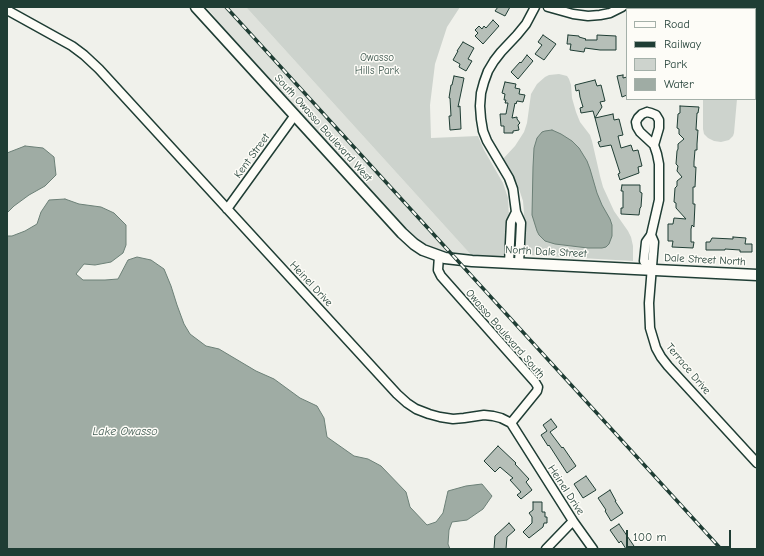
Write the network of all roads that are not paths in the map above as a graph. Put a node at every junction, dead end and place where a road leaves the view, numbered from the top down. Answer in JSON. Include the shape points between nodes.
{"nodes":[{"id":1,"x":196,"y":7,"type":"edge"},
{"id":2,"x":536,"y":7,"type":"edge"},
{"id":3,"x":548,"y":7,"type":"edge"},
{"id":4,"x":622,"y":7,"type":"edge"},
{"id":5,"x":7,"y":10,"type":"edge"},
{"id":6,"x":295,"y":115,"type":"junction"},
{"id":7,"x":654,"y":145,"type":"dead end"},
{"id":8,"x":227,"y":209,"type":"junction"},
{"id":9,"x":439,"y":256,"type":"junction"},
{"id":10,"x":514,"y":263,"type":"junction"},
{"id":11,"x":651,"y":270,"type":"junction"},
{"id":12,"x":757,"y":274,"type":"edge"},
{"id":13,"x":511,"y":424,"type":"junction"},
{"id":14,"x":757,"y":463,"type":"edge"},
{"id":15,"x":573,"y":521,"type":"junction"},
{"id":16,"x":546,"y":549,"type":"edge"},
{"id":17,"x":593,"y":549,"type":"edge"}],
"edges":[{"from":1,"to":6,"type":"street","name":"South Owasso Boulevard West"},
{"from":2,"to":10,"type":"street","via":[[526,24],[494,61],[484,82],[480,100],[483,131],[509,178],[521,223]]},
{"from":3,"to":4,"type":"street","via":[[588,16],[610,13]]},
{"from":5,"to":8,"type":"street","name":"Heinel Drive","via":[[59,38],[84,55]]},
{"from":6,"to":8,"type":"street","name":"Kent Street"},
{"from":6,"to":9,"type":"street","name":"South Owasso Boulevard West","via":[[407,238],[423,250]]},
{"from":7,"to":11,"type":"street","via":[[658,161],[659,200],[646,242],[644,261]]},
{"from":8,"to":13,"type":"street","name":"Heinel Drive","via":[[407,403],[416,409],[440,417],[453,419],[484,415],[501,418]]},
{"from":9,"to":10,"type":"street","name":"North Dale Street","via":[[459,260]]},
{"from":9,"to":13,"type":"street","name":"Owasso Boulevard South","via":[[438,270],[441,276],[538,387]]},
{"from":10,"to":11,"type":"street","name":"North Dale Street"},
{"from":11,"to":12,"type":"street","name":"Dale Street North"},
{"from":11,"to":14,"type":"street","name":"Terrace Drive","via":[[650,328],[656,348],[668,366]]},
{"from":13,"to":15,"type":"street","name":"Heinel Drive"},
{"from":15,"to":16,"type":"street"},
{"from":15,"to":17,"type":"street","name":"Heinel Drive"}]}
